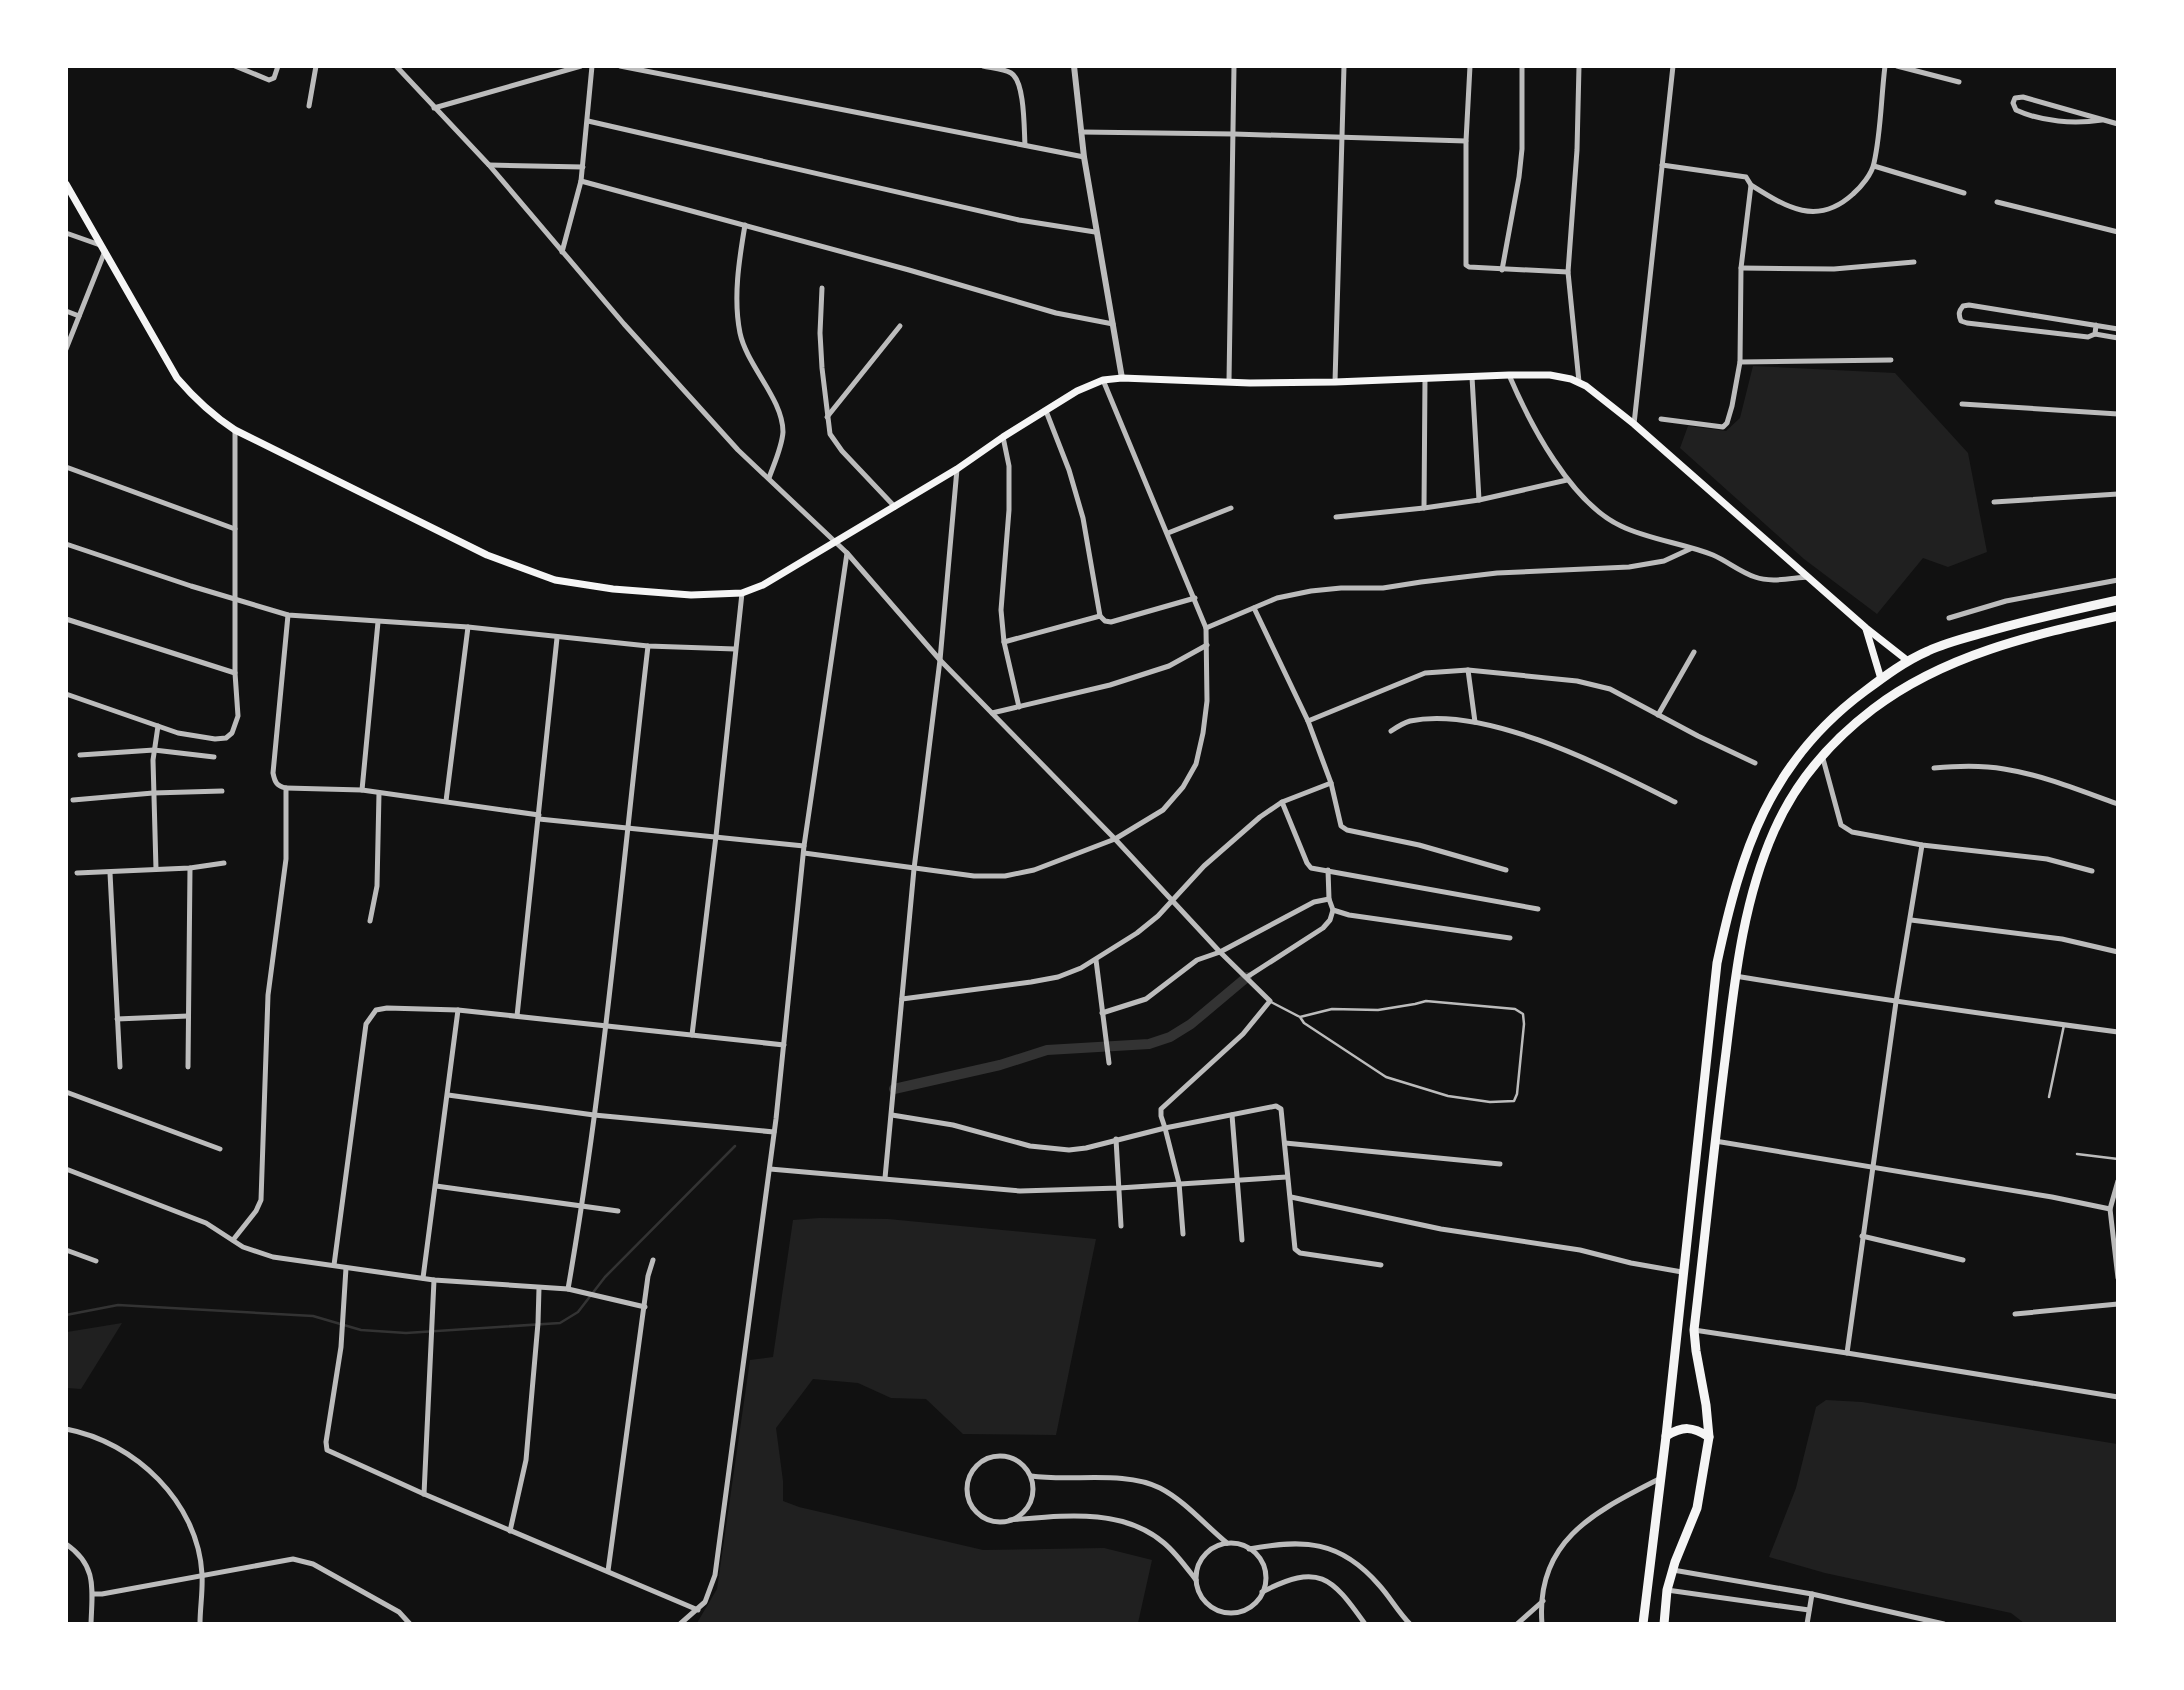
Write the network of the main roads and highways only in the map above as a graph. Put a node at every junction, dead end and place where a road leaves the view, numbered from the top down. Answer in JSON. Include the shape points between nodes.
{"nodes":[{"id":1,"x":66,"y":184,"type":"edge"},
{"id":2,"x":2118,"y":600,"type":"edge"},
{"id":3,"x":2118,"y":616,"type":"edge"},
{"id":4,"x":1866,"y":628,"type":"junction"},
{"id":5,"x":1908,"y":661,"type":"junction"},
{"id":6,"x":1881,"y":680,"type":"junction"},
{"id":7,"x":1666,"y":1436,"type":"junction"},
{"id":8,"x":1709,"y":1437,"type":"junction"},
{"id":9,"x":1643,"y":1623,"type":"edge"},
{"id":10,"x":1664,"y":1623,"type":"edge"}],
"edges":[{"from":1,"to":4,"type":"main road","via":[[177,377],[211,414],[487,555],[555,580],[691,595],[742,593],[774,580],[1077,391],[1103,380],[1335,382],[1561,376],[1579,382],[1634,424]]},
{"from":2,"to":5,"type":"highway","via":[[2034,618],[1948,643]]},
{"from":3,"to":8,"type":"highway","via":[[2042,633],[1944,667],[1873,709],[1822,755],[1775,828],[1762,860],[1735,976],[1694,1331]]},
{"from":4,"to":5,"type":"main road"},
{"from":4,"to":6,"type":"main road"},
{"from":5,"to":6,"type":"highway"},
{"from":6,"to":7,"type":"highway","via":[[1839,710],[1807,743],[1780,781],[1757,823],[1729,908],[1717,963]]},
{"from":7,"to":8,"type":"highway","via":[[1685,1427]]},
{"from":7,"to":9,"type":"highway"},
{"from":8,"to":10,"type":"highway","via":[[1697,1508],[1672,1570]]}]}
